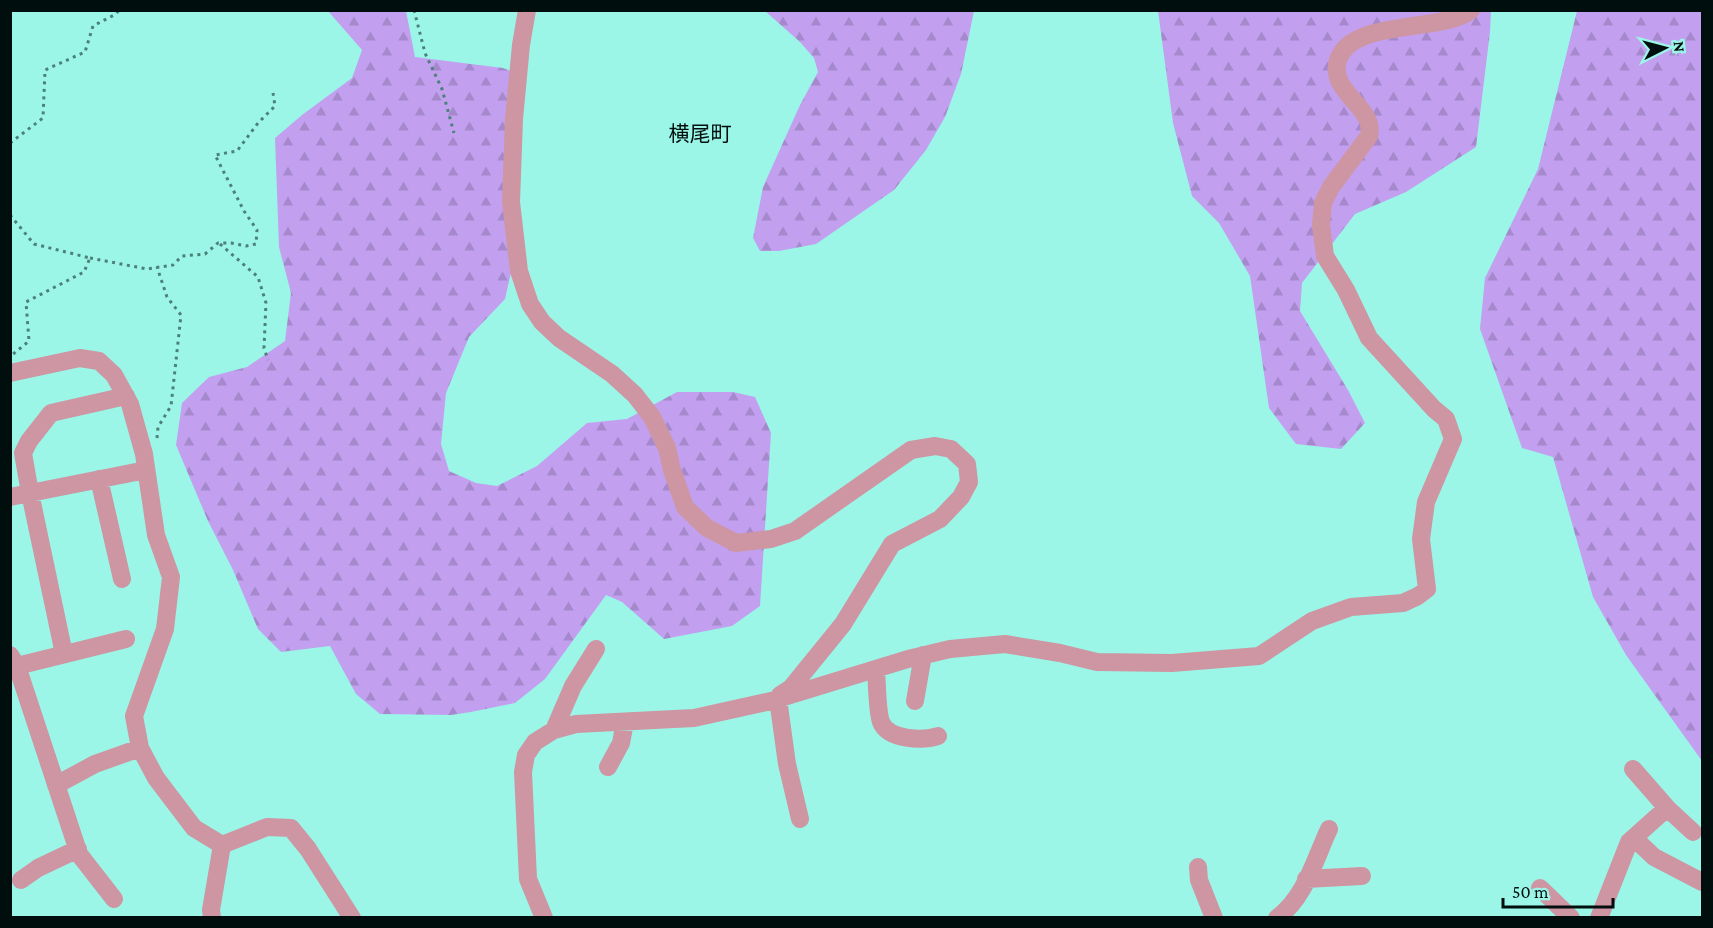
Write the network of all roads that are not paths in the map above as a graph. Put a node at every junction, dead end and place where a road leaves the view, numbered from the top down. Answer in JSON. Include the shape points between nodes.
{"nodes":[{"id":1,"x":527,"y":10,"type":"edge"},
{"id":2,"x":1471,"y":10,"type":"edge"},
{"id":3,"x":10,"y":372,"type":"edge"},
{"id":4,"x":126,"y":396,"type":"junction"},
{"id":5,"x":145,"y":462,"type":"junction"},
{"id":6,"x":99,"y":479,"type":"junction"},
{"id":7,"x":30,"y":493,"type":"junction"},
{"id":8,"x":10,"y":496,"type":"edge"},
{"id":9,"x":122,"y":579,"type":"dead end"},
{"id":10,"x":126,"y":639,"type":"dead end"},
{"id":11,"x":596,"y":649,"type":"dead end"},
{"id":12,"x":64,"y":654,"type":"junction"},
{"id":13,"x":923,"y":655,"type":"junction"},
{"id":14,"x":14,"y":661,"type":"edge"},
{"id":15,"x":876,"y":669,"type":"junction"},
{"id":16,"x":775,"y":700,"type":"junction"},
{"id":17,"x":915,"y":702,"type":"dead end"},
{"id":18,"x":624,"y":722,"type":"junction"},
{"id":19,"x":554,"y":730,"type":"junction"},
{"id":20,"x":938,"y":736,"type":"dead end"},
{"id":21,"x":140,"y":748,"type":"junction"},
{"id":22,"x":608,"y":767,"type":"dead end"},
{"id":23,"x":1633,"y":769,"type":"dead end"},
{"id":24,"x":56,"y":785,"type":"junction"},
{"id":25,"x":1667,"y":808,"type":"junction"},
{"id":26,"x":800,"y":819,"type":"dead end"},
{"id":27,"x":1329,"y":829,"type":"dead end"},
{"id":28,"x":1693,"y":832,"type":"dead end"},
{"id":29,"x":1634,"y":837,"type":"junction"},
{"id":30,"x":222,"y":845,"type":"junction"},
{"id":31,"x":78,"y":849,"type":"junction"},
{"id":32,"x":1198,"y":867,"type":"dead end"},
{"id":33,"x":1362,"y":876,"type":"dead end"},
{"id":34,"x":1306,"y":879,"type":"junction"},
{"id":35,"x":21,"y":880,"type":"dead end"},
{"id":36,"x":1702,"y":882,"type":"edge"},
{"id":37,"x":1540,"y":888,"type":"dead end"},
{"id":38,"x":114,"y":900,"type":"dead end"},
{"id":39,"x":212,"y":918,"type":"edge"},
{"id":40,"x":352,"y":918,"type":"edge"},
{"id":41,"x":543,"y":918,"type":"edge"},
{"id":42,"x":1214,"y":918,"type":"edge"},
{"id":43,"x":1277,"y":918,"type":"edge"},
{"id":44,"x":1571,"y":918,"type":"edge"},
{"id":45,"x":1599,"y":918,"type":"edge"}],
"edges":[{"from":1,"to":16,"type":"street","via":[[513,119],[511,202],[519,271],[530,304],[542,322],[612,374],[652,417],[667,448],[685,507],[707,528],[736,543],[771,539],[795,531],[911,450],[935,446],[951,449],[967,464],[969,482],[961,497],[940,519],[892,544],[843,624],[791,688]]},
{"from":2,"to":13,"type":"street","via":[[1447,21],[1382,30],[1355,41],[1344,51],[1338,61],[1337,77],[1371,128],[1331,187],[1323,203],[1321,225],[1325,256],[1369,338],[1446,419],[1452,439],[1426,502],[1421,539],[1428,589],[1403,603],[1350,608],[1312,621],[1259,656],[1172,663],[1097,662],[1005,644]]},
{"from":3,"to":4,"type":"street","via":[[80,358],[99,361],[114,375]]},
{"from":4,"to":5,"type":"street"},
{"from":4,"to":7,"type":"street","via":[[51,413],[23,453]]},
{"from":5,"to":6,"type":"street"},
{"from":5,"to":21,"type":"street","via":[[156,535],[171,577],[165,629],[134,716]]},
{"from":6,"to":7,"type":"street"},
{"from":6,"to":9,"type":"street"},
{"from":7,"to":8,"type":"street"},
{"from":7,"to":12,"type":"street"},
{"from":10,"to":12,"type":"street"},
{"from":11,"to":19,"type":"street"},
{"from":12,"to":14,"type":"street"},
{"from":13,"to":15,"type":"street"},
{"from":13,"to":17,"type":"street"},
{"from":14,"to":24,"type":"street"},
{"from":15,"to":16,"type":"street"},
{"from":15,"to":20,"type":"street","via":[[881,723],[891,733],[906,737]]},
{"from":16,"to":18,"type":"street","via":[[694,718]]},
{"from":16,"to":26,"type":"street"},
{"from":18,"to":19,"type":"street","via":[[576,724]]},
{"from":18,"to":22,"type":"street","via":[[621,743]]},
{"from":19,"to":41,"type":"street","via":[[535,742],[526,755],[523,772],[528,879]]},
{"from":21,"to":24,"type":"street","via":[[95,764]]},
{"from":21,"to":30,"type":"street","via":[[156,778],[194,828]]},
{"from":23,"to":25,"type":"street"},
{"from":24,"to":31,"type":"street"},
{"from":25,"to":28,"type":"street"},
{"from":25,"to":29,"type":"street"},
{"from":27,"to":34,"type":"street"},
{"from":29,"to":36,"type":"street","via":[[1654,856]]},
{"from":29,"to":45,"type":"street"},
{"from":30,"to":39,"type":"street"},
{"from":30,"to":40,"type":"street","via":[[267,827],[291,828]]},
{"from":31,"to":35,"type":"street"},
{"from":31,"to":38,"type":"street"},
{"from":32,"to":42,"type":"street"},
{"from":33,"to":34,"type":"street"},
{"from":34,"to":43,"type":"street","via":[[1293,902]]},
{"from":37,"to":44,"type":"street"}]}
